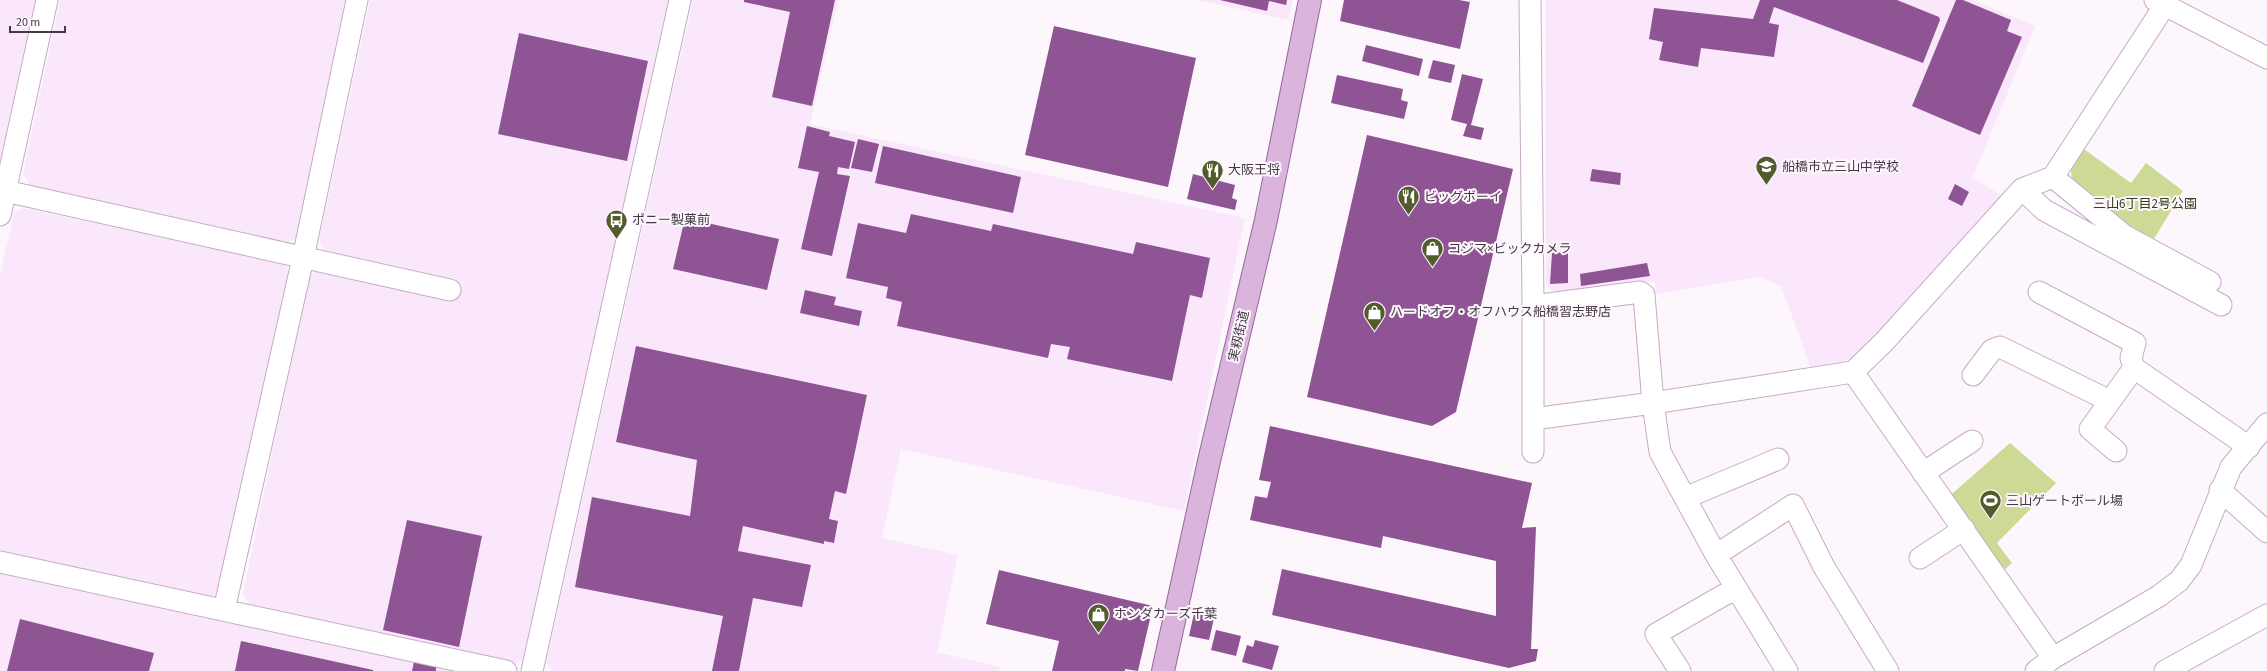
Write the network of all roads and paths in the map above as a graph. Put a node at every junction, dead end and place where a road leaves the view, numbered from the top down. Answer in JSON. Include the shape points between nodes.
{"nodes":[{"id":1,"x":47,"y":0,"type":"edge"},
{"id":2,"x":358,"y":0,"type":"edge"},
{"id":3,"x":680,"y":0,"type":"edge"},
{"id":4,"x":1310,"y":0,"type":"edge"},
{"id":5,"x":1530,"y":0,"type":"edge"},
{"id":6,"x":2160,"y":2,"type":"edge"},
{"id":7,"x":2267,"y":58,"type":"edge"},
{"id":8,"x":2053,"y":177,"type":"junction"},
{"id":9,"x":2022,"y":189,"type":"junction"},
{"id":10,"x":5,"y":191,"type":"junction"},
{"id":11,"x":0,"y":215,"type":"edge"},
{"id":12,"x":303,"y":258,"type":"junction"},
{"id":13,"x":2210,"y":282,"type":"dead end"},
{"id":14,"x":450,"y":290,"type":"dead end"},
{"id":15,"x":2039,"y":292,"type":"dead end"},
{"id":16,"x":2220,"y":305,"type":"dead end"},
{"id":17,"x":1533,"y":306,"type":"junction"},
{"id":18,"x":2134,"y":368,"type":"junction"},
{"id":19,"x":1853,"y":372,"type":"junction"},
{"id":20,"x":1973,"y":375,"type":"dead end"},
{"id":21,"x":2110,"y":401,"type":"junction"},
{"id":22,"x":1653,"y":403,"type":"junction"},
{"id":23,"x":1533,"y":419,"type":"junction"},
{"id":24,"x":2267,"y":424,"type":"edge"},
{"id":25,"x":1972,"y":441,"type":"dead end"},
{"id":26,"x":2249,"y":447,"type":"junction"},
{"id":27,"x":2116,"y":451,"type":"dead end"},
{"id":28,"x":1533,"y":452,"type":"dead end"},
{"id":29,"x":1778,"y":459,"type":"dead end"},
{"id":30,"x":1923,"y":473,"type":"junction"},
{"id":31,"x":2220,"y":490,"type":"junction"},
{"id":32,"x":1685,"y":498,"type":"junction"},
{"id":33,"x":1964,"y":529,"type":"junction"},
{"id":34,"x":2267,"y":532,"type":"edge"},
{"id":35,"x":1716,"y":555,"type":"junction"},
{"id":36,"x":1920,"y":558,"type":"dead end"},
{"id":37,"x":0,"y":562,"type":"edge"},
{"id":38,"x":1736,"y":588,"type":"junction"},
{"id":39,"x":224,"y":610,"type":"junction"},
{"id":40,"x":2267,"y":615,"type":"edge"},
{"id":41,"x":2053,"y":658,"type":"junction"},
{"id":42,"x":506,"y":671,"type":"edge"},
{"id":43,"x":532,"y":671,"type":"edge"},
{"id":44,"x":1164,"y":671,"type":"edge"},
{"id":45,"x":1680,"y":671,"type":"edge"},
{"id":46,"x":1787,"y":671,"type":"edge"},
{"id":47,"x":1888,"y":671,"type":"edge"},
{"id":48,"x":2036,"y":671,"type":"edge"},
{"id":49,"x":2165,"y":671,"type":"edge"}],
"edges":[{"from":1,"to":10,"type":"street"},
{"from":2,"to":12,"type":"street"},
{"from":3,"to":43,"type":"street"},
{"from":4,"to":44,"type":"main road","name":"実籾街道","via":[[1266,220],[1209,461]]},
{"from":5,"to":17,"type":"street"},
{"from":6,"to":7,"type":"street"},
{"from":6,"to":8,"type":"street"},
{"from":8,"to":9,"type":"street"},
{"from":8,"to":13,"type":"street","via":[[2125,236]]},
{"from":9,"to":16,"type":"street","via":[[2044,210]]},
{"from":9,"to":19,"type":"street","via":[[1884,342]]},
{"from":10,"to":11,"type":"street"},
{"from":10,"to":12,"type":"street"},
{"from":12,"to":14,"type":"street"},
{"from":12,"to":39,"type":"street"},
{"from":15,"to":18,"type":"street","via":[[2135,343],[2131,358]]},
{"from":17,"to":22,"type":"street","via":[[1640,292],[1644,295]]},
{"from":17,"to":23,"type":"street"},
{"from":18,"to":21,"type":"street"},
{"from":18,"to":26,"type":"street"},
{"from":19,"to":22,"type":"street"},
{"from":19,"to":30,"type":"street"},
{"from":20,"to":21,"type":"street","via":[[1992,350],[2000,347]]},
{"from":21,"to":27,"type":"street","via":[[2090,429]]},
{"from":22,"to":23,"type":"street"},
{"from":22,"to":32,"type":"street","via":[[1660,452]]},
{"from":23,"to":28,"type":"street"},
{"from":24,"to":26,"type":"street"},
{"from":25,"to":30,"type":"street"},
{"from":26,"to":31,"type":"street","via":[[2231,467]]},
{"from":29,"to":32,"type":"street"},
{"from":30,"to":33,"type":"street"},
{"from":31,"to":34,"type":"street"},
{"from":31,"to":41,"type":"street","via":[[2190,565],[2179,581],[2159,596]]},
{"from":32,"to":35,"type":"street"},
{"from":33,"to":36,"type":"street"},
{"from":33,"to":41,"type":"street"},
{"from":35,"to":38,"type":"street"},
{"from":35,"to":47,"type":"street","via":[[1793,505],[1824,567]]},
{"from":37,"to":39,"type":"street"},
{"from":38,"to":45,"type":"street","via":[[1656,634]]},
{"from":38,"to":46,"type":"street"},
{"from":39,"to":42,"type":"street"},
{"from":40,"to":49,"type":"street"},
{"from":41,"to":48,"type":"street"}]}
